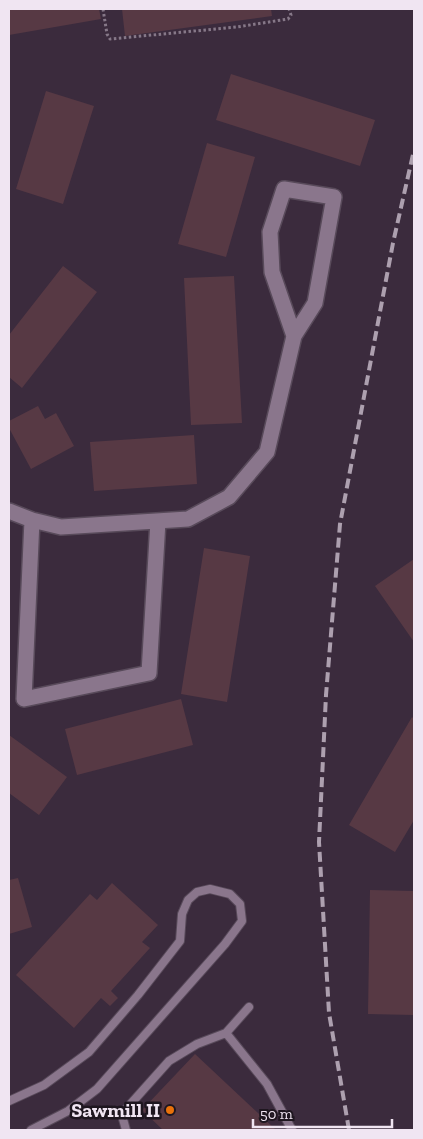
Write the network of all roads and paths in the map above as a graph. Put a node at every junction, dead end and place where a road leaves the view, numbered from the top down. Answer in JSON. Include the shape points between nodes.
{"nodes":[{"id":1,"x":103,"y":9,"type":"edge"},
{"id":2,"x":289,"y":9,"type":"edge"},
{"id":3,"x":294,"y":336,"type":"junction"},
{"id":4,"x":9,"y":511,"type":"edge"},
{"id":5,"x":32,"y":520,"type":"junction"},
{"id":6,"x":158,"y":521,"type":"junction"},
{"id":7,"x":249,"y":1007,"type":"dead end"},
{"id":8,"x":226,"y":1033,"type":"junction"},
{"id":9,"x":9,"y":1101,"type":"edge"},
{"id":10,"x":31,"y":1130,"type":"edge"},
{"id":11,"x":126,"y":1130,"type":"edge"},
{"id":12,"x":292,"y":1130,"type":"edge"}],
"edges":[{"from":1,"to":2,"type":"path","via":[[110,39],[288,19],[291,15]]},
{"from":3,"to":3,"type":"street","via":[[272,272],[270,232],[284,189],[334,197],[315,303]]},
{"from":3,"to":6,"type":"street","via":[[267,452],[230,497],[188,519]]},
{"from":4,"to":5,"type":"street"},
{"from":5,"to":6,"type":"street","via":[[61,527]]},
{"from":5,"to":6,"type":"street","via":[[24,699],[149,673]]},
{"from":7,"to":8,"type":"lane"},
{"from":8,"to":11,"type":"lane","via":[[197,1044],[169,1061],[127,1108],[123,1119]]},
{"from":8,"to":12,"type":"lane","via":[[268,1084]]},
{"from":9,"to":10,"type":"lane","via":[[44,1085],[89,1052],[180,941],[182,914],[196,892],[210,889],[230,894],[240,904],[242,921],[225,944],[97,1089],[68,1111]]}]}
